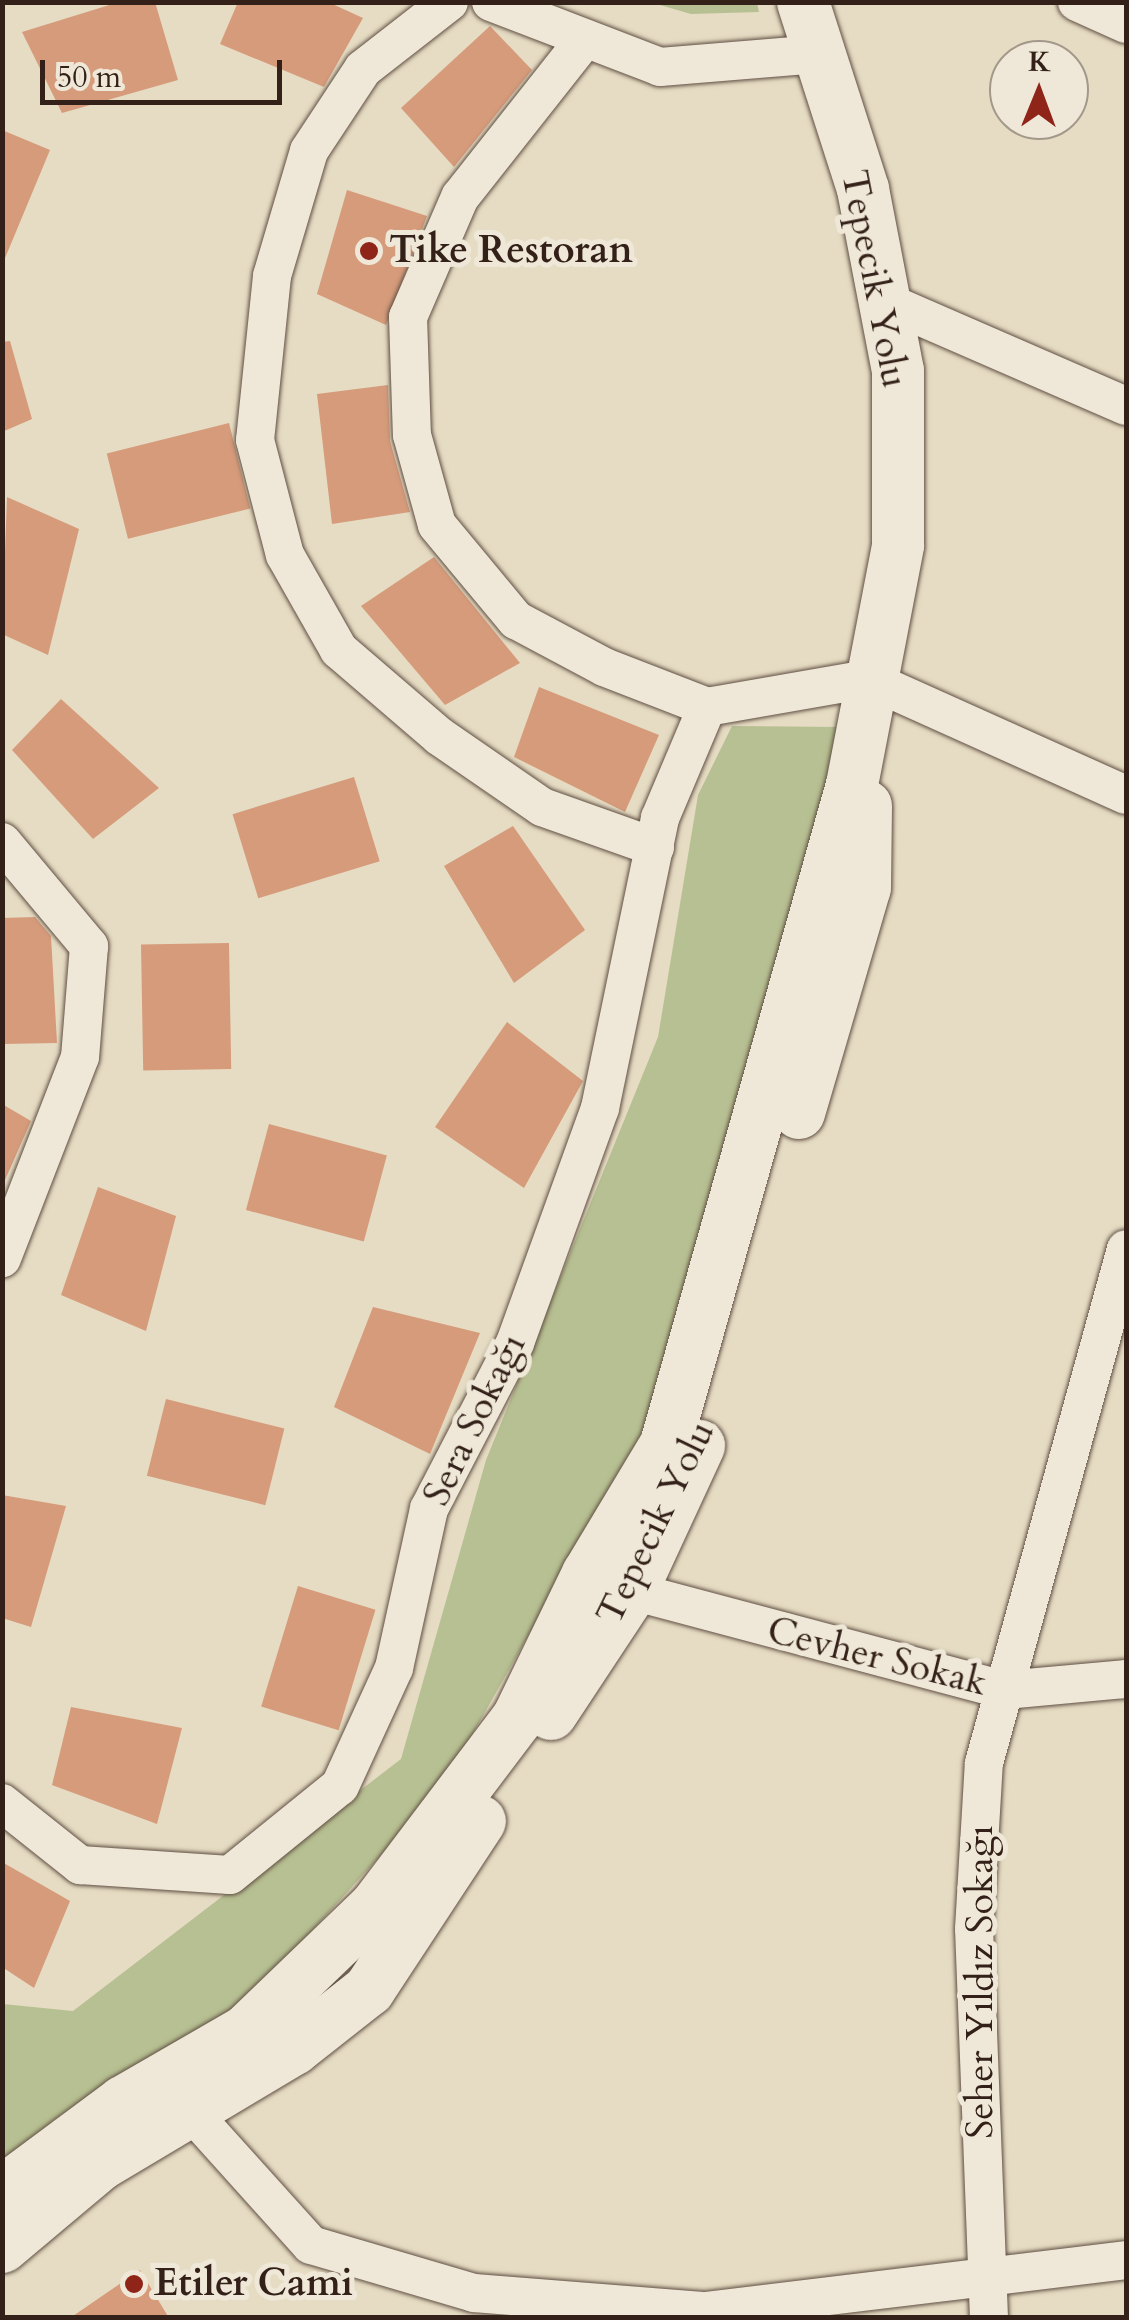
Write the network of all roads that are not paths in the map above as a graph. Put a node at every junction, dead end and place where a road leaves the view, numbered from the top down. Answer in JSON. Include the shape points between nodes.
{"nodes":[{"id":1,"x":449,"y":2,"type":"edge"},
{"id":2,"x":492,"y":2,"type":"edge"},
{"id":3,"x":803,"y":2,"type":"edge"},
{"id":4,"x":1077,"y":2,"type":"edge"},
{"id":5,"x":1126,"y":24,"type":"edge"},
{"id":6,"x":586,"y":39,"type":"junction"},
{"id":7,"x":818,"y":54,"type":"junction"},
{"id":8,"x":882,"y":300,"type":"junction"},
{"id":9,"x":1126,"y":406,"type":"edge"},
{"id":10,"x":868,"y":679,"type":"junction"},
{"id":11,"x":706,"y":707,"type":"junction"},
{"id":12,"x":1126,"y":795,"type":"edge"},
{"id":13,"x":2,"y":842,"type":"edge"},
{"id":14,"x":655,"y":847,"type":"junction"},
{"id":15,"x":1126,"y":1250,"type":"edge"},
{"id":16,"x":2,"y":1258,"type":"edge"},
{"id":17,"x":610,"y":1583,"type":"junction"},
{"id":18,"x":1126,"y":1679,"type":"edge"},
{"id":19,"x":1005,"y":1690,"type":"junction"},
{"id":20,"x":2,"y":1803,"type":"edge"},
{"id":21,"x":178,"y":2096,"type":"junction"},
{"id":22,"x":2,"y":2192,"type":"edge"},
{"id":23,"x":2,"y":2247,"type":"edge"},
{"id":24,"x":1126,"y":2260,"type":"edge"},
{"id":25,"x":986,"y":2278,"type":"junction"},
{"id":26,"x":705,"y":2314,"type":"edge"},
{"id":27,"x":988,"y":2318,"type":"edge"}],
"edges":[{"from":1,"to":14,"type":"street","via":[[363,69],[309,152],[272,276],[255,440],[285,556],[339,650],[439,736],[542,807]]},
{"from":2,"to":6,"type":"street"},
{"from":3,"to":7,"type":"main road","name":"Tepecik Yolu"},
{"from":4,"to":5,"type":"street"},
{"from":6,"to":7,"type":"street","via":[[660,67]]},
{"from":6,"to":11,"type":"street","via":[[460,197],[408,318],[412,436],[437,525],[516,620],[604,666]]},
{"from":7,"to":8,"type":"main road","name":"Tepecik Yolu","via":[[863,189]]},
{"from":8,"to":9,"type":"street"},
{"from":8,"to":10,"type":"main road","name":"Tepecik Yolu","via":[[898,371],[898,545]]},
{"from":10,"to":11,"type":"street"},
{"from":10,"to":12,"type":"street"},
{"from":10,"to":17,"type":"main road","name":"Tepecik Yolu","via":[[852,785],[666,1444]]},
{"from":11,"to":14,"type":"street","name":"Sera Sokağı","via":[[672,776]]},
{"from":13,"to":16,"type":"street","via":[[89,946],[80,1057]]},
{"from":14,"to":20,"type":"street","name":"Sera Sokağı","via":[[600,1108],[516,1343],[428,1509],[394,1668],[340,1786],[230,1875],[80,1865]]},
{"from":15,"to":19,"type":"street","name":"Seher Yıldız Sokağı"},
{"from":17,"to":19,"type":"street","name":"Cevher Sokak"},
{"from":17,"to":21,"type":"main road","name":"Tepecik Yolu","via":[[375,1907]]},
{"from":18,"to":19,"type":"street","name":"Cevher Sokak"},
{"from":19,"to":25,"type":"street","name":"Seher Yıldız Sokağı","via":[[984,1762],[974,1929]]},
{"from":21,"to":22,"type":"main road","name":"Tepecik Yolu"},
{"from":21,"to":23,"type":"main road","name":"Tepecik Yolu"},
{"from":21,"to":26,"type":"street","via":[[311,2245],[474,2293]]},
{"from":24,"to":25,"type":"street"},
{"from":25,"to":26,"type":"street"},
{"from":25,"to":27,"type":"street","name":"Seher Yıldız Sokağı"}]}
